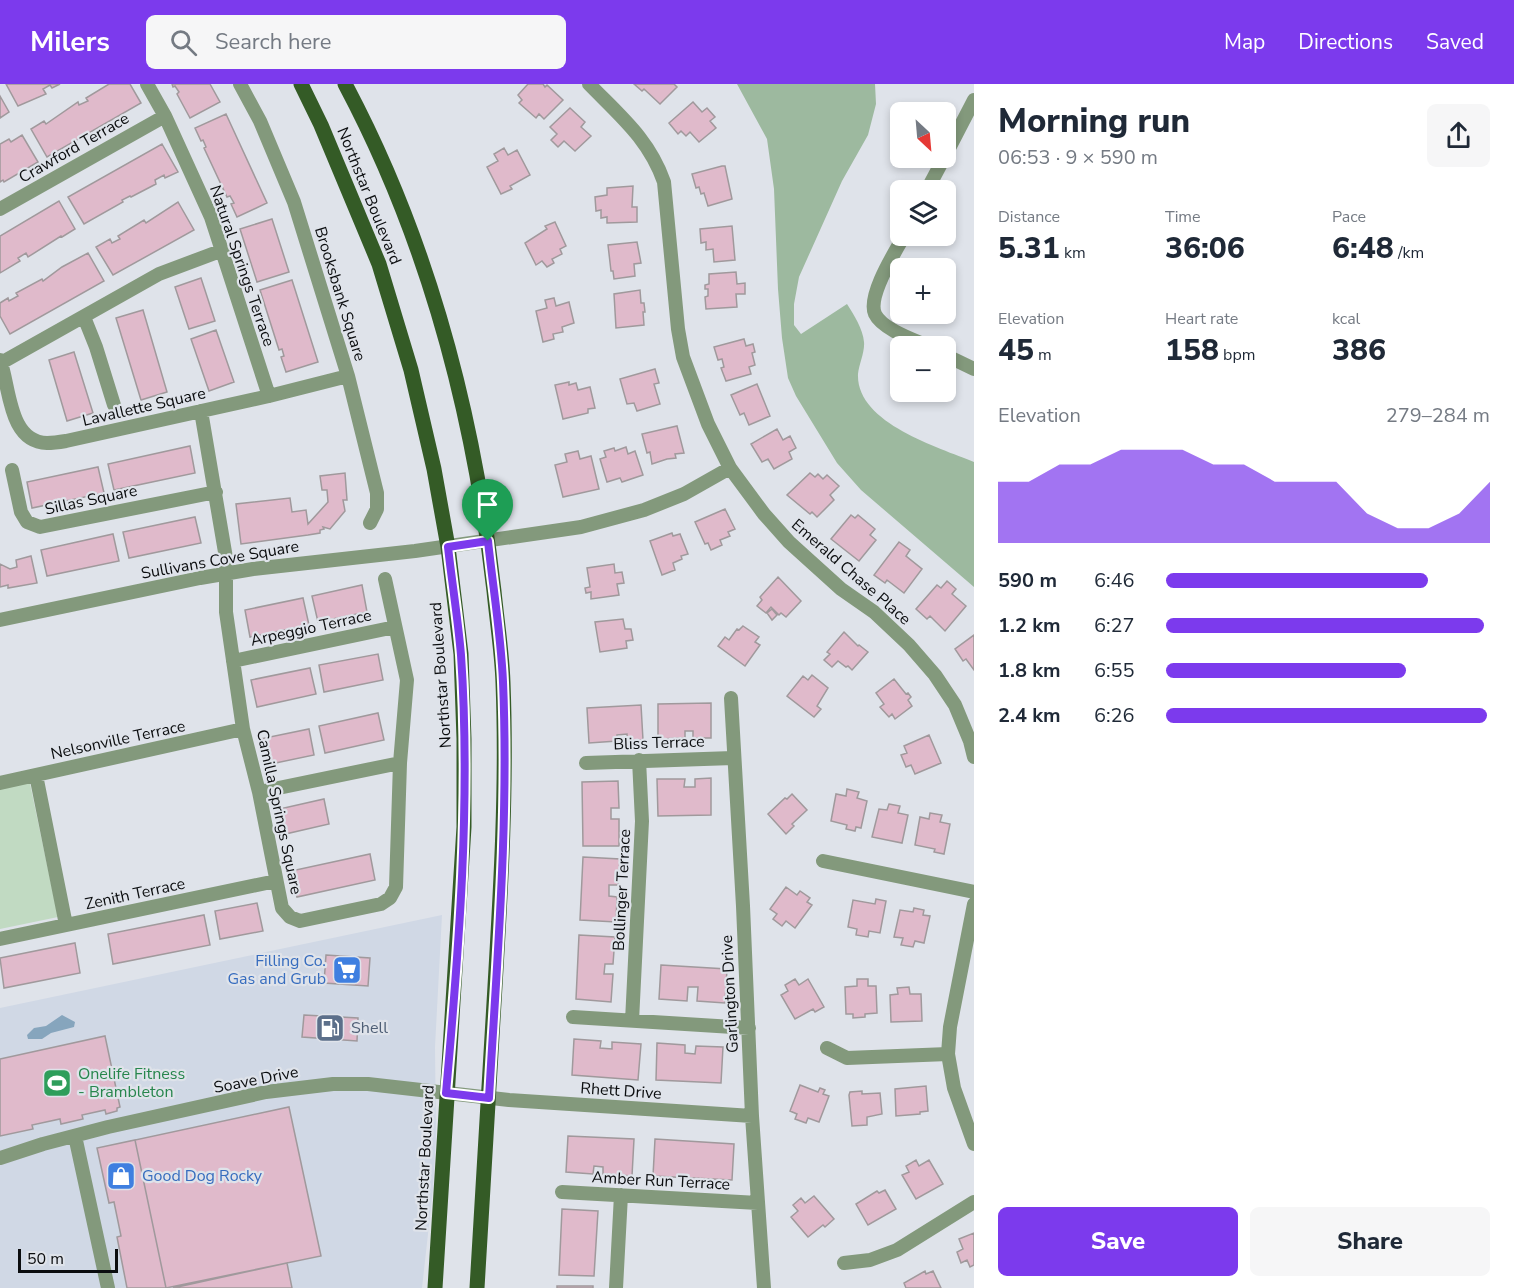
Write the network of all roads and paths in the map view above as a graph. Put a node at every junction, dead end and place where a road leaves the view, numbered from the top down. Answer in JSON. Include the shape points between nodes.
{"nodes":[{"id":1,"x":147,"y":84,"type":"edge"},
{"id":2,"x":240,"y":84,"type":"edge"},
{"id":3,"x":301,"y":84,"type":"edge"},
{"id":4,"x":345,"y":84,"type":"edge"},
{"id":5,"x":589,"y":84,"type":"edge"},
{"id":6,"x":974,"y":100,"type":"edge"},
{"id":7,"x":165,"y":116,"type":"junction"},
{"id":8,"x":956,"y":135,"type":"edge"},
{"id":9,"x":0,"y":209,"type":"edge"},
{"id":10,"x":899,"y":246,"type":"edge"},
{"id":11,"x":223,"y":250,"type":"junction"},
{"id":12,"x":84,"y":317,"type":"junction"},
{"id":13,"x":906,"y":336,"type":"edge"},
{"id":14,"x":956,"y":360,"type":"edge"},
{"id":15,"x":1,"y":362,"type":"edge"},
{"id":16,"x":974,"y":369,"type":"edge"},
{"id":17,"x":348,"y":376,"type":"junction"},
{"id":18,"x":268,"y":396,"type":"junction"},
{"id":19,"x":114,"y":405,"type":"dead end"},
{"id":20,"x":201,"y":411,"type":"junction"},
{"id":21,"x":730,"y":468,"type":"junction"},
{"id":22,"x":12,"y":470,"type":"dead end"},
{"id":23,"x":216,"y":492,"type":"junction"},
{"id":24,"x":370,"y":523,"type":"dead end"},
{"id":25,"x":488,"y":541,"type":"junction"},
{"id":26,"x":448,"y":547,"type":"junction"},
{"id":27,"x":225,"y":574,"type":"junction"},
{"id":28,"x":385,"y":579,"type":"dead end"},
{"id":29,"x":0,"y":620,"type":"edge"},
{"id":30,"x":395,"y":627,"type":"junction"},
{"id":31,"x":233,"y":661,"type":"junction"},
{"id":32,"x":730,"y":698,"type":"dead end"},
{"id":33,"x":243,"y":729,"type":"junction"},
{"id":34,"x":974,"y":757,"type":"edge"},
{"id":35,"x":734,"y":758,"type":"junction"},
{"id":36,"x":639,"y":760,"type":"junction"},
{"id":37,"x":400,"y":763,"type":"junction"},
{"id":38,"x":586,"y":763,"type":"dead end"},
{"id":39,"x":36,"y":775,"type":"junction"},
{"id":40,"x":0,"y":783,"type":"edge"},
{"id":41,"x":260,"y":792,"type":"junction"},
{"id":42,"x":823,"y":861,"type":"dead end"},
{"id":43,"x":276,"y":881,"type":"junction"},
{"id":44,"x":974,"y":892,"type":"edge"},
{"id":45,"x":974,"y":904,"type":"edge"},
{"id":46,"x":66,"y":925,"type":"junction"},
{"id":47,"x":0,"y":939,"type":"edge"},
{"id":48,"x":573,"y":1017,"type":"dead end"},
{"id":49,"x":632,"y":1021,"type":"junction"},
{"id":50,"x":749,"y":1028,"type":"junction"},
{"id":51,"x":827,"y":1048,"type":"dead end"},
{"id":52,"x":948,"y":1054,"type":"junction"},
{"id":53,"x":446,"y":1093,"type":"junction"},
{"id":54,"x":489,"y":1098,"type":"junction"},
{"id":55,"x":752,"y":1116,"type":"junction"},
{"id":56,"x":75,"y":1136,"type":"junction"},
{"id":57,"x":974,"y":1144,"type":"edge"},
{"id":58,"x":0,"y":1158,"type":"edge"},
{"id":59,"x":562,"y":1192,"type":"dead end"},
{"id":60,"x":621,"y":1195,"type":"junction"},
{"id":61,"x":974,"y":1202,"type":"edge"},
{"id":62,"x":758,"y":1203,"type":"junction"},
{"id":63,"x":844,"y":1263,"type":"dead end"},
{"id":64,"x":108,"y":1288,"type":"edge"},
{"id":65,"x":435,"y":1288,"type":"edge"},
{"id":66,"x":477,"y":1288,"type":"edge"},
{"id":67,"x":616,"y":1288,"type":"edge"},
{"id":68,"x":764,"y":1288,"type":"edge"}],
"edges":[{"from":1,"to":7,"type":"street","name":"Natural Springs Terrace"},
{"from":2,"to":17,"type":"street","name":"Brooksbank Square","via":[[287,181]]},
{"from":3,"to":26,"type":"main road","name":"Northstar Boulevard","via":[[379,264],[421,411]]},
{"from":4,"to":25,"type":"main road","name":"Northstar Boulevard","via":[[405,218],[443,329],[473,454]]},
{"from":5,"to":21,"type":"street","name":"Emerald Chase Place","via":[[644,141],[657,161],[664,182],[683,357],[708,424]]},
{"from":6,"to":8,"type":"street"},
{"from":7,"to":9,"type":"street","name":"Crawford Terrace"},
{"from":7,"to":11,"type":"street","name":"Natural Springs Terrace"},
{"from":10,"to":13,"type":"street","via":[[874,297],[875,314],[888,327]]},
{"from":11,"to":12,"type":"street","via":[[159,274]]},
{"from":11,"to":18,"type":"street","name":"Natural Springs Terrace"},
{"from":12,"to":15,"type":"street"},
{"from":12,"to":19,"type":"street"},
{"from":14,"to":16,"type":"street"},
{"from":15,"to":20,"type":"street","name":"Lavallette Square","via":[[19,426],[29,438],[45,443]]},
{"from":17,"to":18,"type":"street","name":"Lavallette Square"},
{"from":17,"to":24,"type":"street","name":"Brooksbank Square","via":[[377,493],[377,509]]},
{"from":18,"to":20,"type":"street","name":"Lavallette Square"},
{"from":20,"to":23,"type":"street","name":"Camilla Springs Square"},
{"from":21,"to":25,"type":"street","name":"Sullivans Cove Square","via":[[684,494],[618,518],[559,532]]},
{"from":21,"to":34,"type":"street","name":"Emerald Chase Place","via":[[789,542],[841,589],[874,612],[922,660],[955,705]]},
{"from":22,"to":23,"type":"street","name":"Sillas Square","via":[[21,512],[27,522],[40,527]]},
{"from":23,"to":27,"type":"street","name":"Camilla Springs Square"},
{"from":25,"to":26,"type":"street","name":"Sullivans Cove Square"},
{"from":25,"to":54,"type":"main road","name":"Northstar Boulevard","via":[[501,660],[504,776]]},
{"from":26,"to":27,"type":"street","name":"Sullivans Cove Square"},
{"from":26,"to":53,"type":"main road","name":"Northstar Boulevard","via":[[460,654],[464,827]]},
{"from":27,"to":29,"type":"street","name":"Sullivans Cove Square"},
{"from":27,"to":31,"type":"street","name":"Camilla Springs Square"},
{"from":28,"to":30,"type":"street","name":"Camilla Springs Square"},
{"from":30,"to":31,"type":"street","name":"Arpeggio Terrace"},
{"from":30,"to":37,"type":"street","name":"Camilla Springs Square","via":[[407,680]]},
{"from":31,"to":33,"type":"street","name":"Camilla Springs Square"},
{"from":32,"to":35,"type":"street","name":"Garlington Drive"},
{"from":33,"to":39,"type":"street","name":"Nelsonville Terrace"},
{"from":33,"to":41,"type":"street","name":"Camilla Springs Square"},
{"from":35,"to":36,"type":"street","name":"Bliss Terrace"},
{"from":35,"to":50,"type":"street","name":"Garlington Drive"},
{"from":36,"to":38,"type":"street","name":"Bliss Terrace"},
{"from":36,"to":49,"type":"street","name":"Bollinger Terrace","via":[[642,821]]},
{"from":37,"to":41,"type":"street"},
{"from":37,"to":43,"type":"street","name":"Camilla Springs Square","via":[[396,887],[390,898],[381,904],[300,921],[282,908]]},
{"from":39,"to":40,"type":"street","name":"Nelsonville Terrace"},
{"from":39,"to":46,"type":"street"},
{"from":41,"to":43,"type":"street","name":"Camilla Springs Square"},
{"from":42,"to":44,"type":"street"},
{"from":43,"to":46,"type":"street","name":"Zenith Terrace"},
{"from":45,"to":52,"type":"street"},
{"from":46,"to":47,"type":"street","name":"Zenith Terrace"},
{"from":48,"to":49,"type":"street"},
{"from":49,"to":50,"type":"street"},
{"from":50,"to":55,"type":"street","name":"Garlington Drive"},
{"from":51,"to":52,"type":"street","via":[[847,1058]]},
{"from":52,"to":57,"type":"street","via":[[954,1088]]},
{"from":53,"to":54,"type":"street","name":"Soave Drive"},
{"from":53,"to":56,"type":"street","name":"Soave Drive","via":[[368,1084],[301,1087]]},
{"from":53,"to":65,"type":"main road","name":"Northstar Boulevard"},
{"from":54,"to":55,"type":"street","name":"Rhett Drive"},
{"from":54,"to":66,"type":"main road","name":"Northstar Boulevard"},
{"from":55,"to":62,"type":"street","name":"Garlington Drive"},
{"from":56,"to":58,"type":"street","name":"Soave Drive"},
{"from":56,"to":64,"type":"street"},
{"from":59,"to":60,"type":"street","name":"Amber Run Terrace"},
{"from":60,"to":62,"type":"street","name":"Amber Run Terrace"},
{"from":60,"to":67,"type":"street"},
{"from":61,"to":63,"type":"street","via":[[897,1250],[870,1260]]},
{"from":62,"to":68,"type":"street","name":"Garlington Drive"}]}
